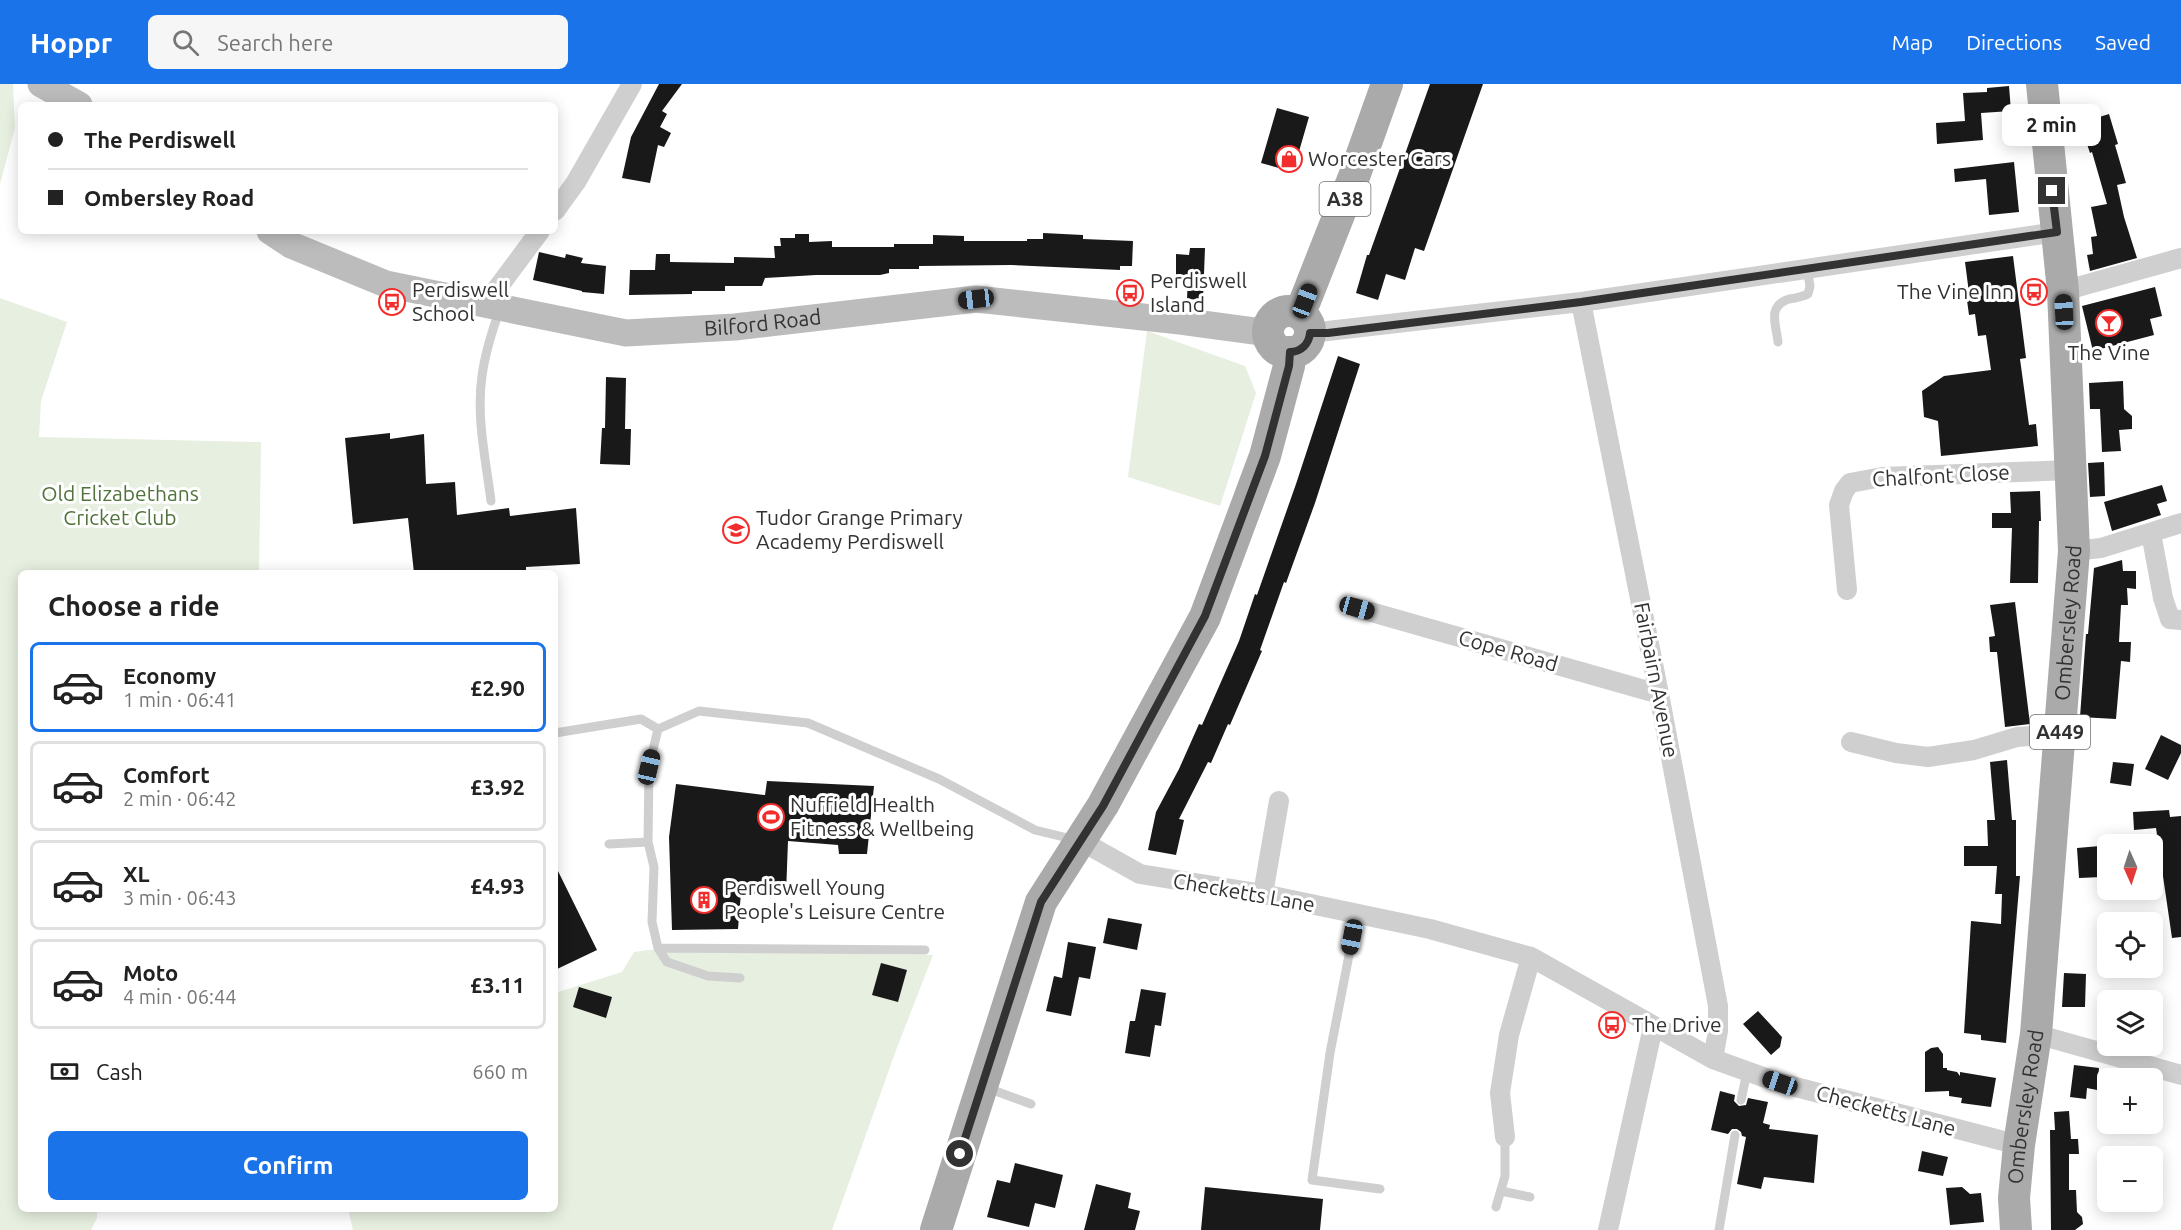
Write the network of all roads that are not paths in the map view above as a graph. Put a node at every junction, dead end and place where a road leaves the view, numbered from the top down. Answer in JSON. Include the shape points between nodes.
{"nodes":[{"id":1,"x":41,"y":84,"type":"edge"},
{"id":2,"x":632,"y":84,"type":"edge"},
{"id":3,"x":1387,"y":84,"type":"edge"},
{"id":4,"x":2042,"y":84,"type":"edge"},
{"id":5,"x":74,"y":102,"type":"edge"},
{"id":6,"x":558,"y":207,"type":"edge"},
{"id":7,"x":2057,"y":232,"type":"junction"},
{"id":8,"x":274,"y":234,"type":"edge"},
{"id":9,"x":538,"y":234,"type":"edge"},
{"id":10,"x":2181,"y":258,"type":"edge"},
{"id":11,"x":1807,"y":268,"type":"junction"},
{"id":12,"x":2063,"y":291,"type":"junction"},
{"id":13,"x":1581,"y":302,"type":"junction"},
{"id":14,"x":493,"y":306,"type":"junction"},
{"id":15,"x":1292,"y":333,"type":"junction"},
{"id":16,"x":1778,"y":342,"type":"dead end"},
{"id":17,"x":2072,"y":470,"type":"junction"},
{"id":18,"x":491,"y":501,"type":"dead end"},
{"id":19,"x":2181,"y":523,"type":"edge"},
{"id":20,"x":2151,"y":533,"type":"junction"},
{"id":21,"x":2074,"y":551,"type":"junction"},
{"id":22,"x":1846,"y":590,"type":"dead end"},
{"id":23,"x":1357,"y":608,"type":"dead end"},
{"id":24,"x":2181,"y":620,"type":"edge"},
{"id":25,"x":1659,"y":694,"type":"junction"},
{"id":26,"x":658,"y":729,"type":"junction"},
{"id":27,"x":558,"y":733,"type":"edge"},
{"id":28,"x":2060,"y":734,"type":"junction"},
{"id":29,"x":1851,"y":742,"type":"dead end"},
{"id":30,"x":1279,"y":801,"type":"dead end"},
{"id":31,"x":1082,"y":841,"type":"junction"},
{"id":32,"x":648,"y":842,"type":"junction"},
{"id":33,"x":609,"y":844,"type":"dead end"},
{"id":34,"x":1263,"y":894,"type":"junction"},
{"id":35,"x":1357,"y":914,"type":"junction"},
{"id":36,"x":658,"y":948,"type":"junction"},
{"id":37,"x":925,"y":950,"type":"dead end"},
{"id":38,"x":1531,"y":957,"type":"junction"},
{"id":39,"x":740,"y":978,"type":"dead end"},
{"id":40,"x":1653,"y":1027,"type":"junction"},
{"id":41,"x":2036,"y":1034,"type":"junction"},
{"id":42,"x":1713,"y":1059,"type":"junction"},
{"id":43,"x":1747,"y":1072,"type":"junction"},
{"id":44,"x":2181,"y":1075,"type":"edge"},
{"id":45,"x":981,"y":1086,"type":"junction"},
{"id":46,"x":1741,"y":1100,"type":"dead end"},
{"id":47,"x":1031,"y":1104,"type":"dead end"},
{"id":48,"x":1736,"y":1135,"type":"dead end"},
{"id":49,"x":1505,"y":1137,"type":"joint"},
{"id":50,"x":2019,"y":1145,"type":"junction"},
{"id":51,"x":1380,"y":1189,"type":"dead end"},
{"id":52,"x":1501,"y":1191,"type":"junction"},
{"id":53,"x":1530,"y":1197,"type":"dead end"},
{"id":54,"x":1496,"y":1207,"type":"dead end"},
{"id":55,"x":936,"y":1230,"type":"edge"},
{"id":56,"x":1608,"y":1230,"type":"edge"},
{"id":57,"x":1719,"y":1230,"type":"edge"},
{"id":58,"x":2016,"y":1230,"type":"edge"}],
"edges":[{"from":1,"to":5,"type":"main road"},
{"from":2,"to":6,"type":"street"},
{"from":3,"to":15,"type":"main road","number":"A38"},
{"from":4,"to":7,"type":"main road","name":"Ombersley Road","number":"A449"},
{"from":7,"to":11,"type":"street"},
{"from":7,"to":12,"type":"main road","name":"Ombersley Road","number":"A449"},
{"from":8,"to":14,"type":"main road","name":"Bilford Road","via":[[291,246],[386,284]]},
{"from":9,"to":14,"type":"street"},
{"from":10,"to":12,"type":"street"},
{"from":11,"to":13,"type":"street"},
{"from":11,"to":16,"type":"lane","via":[[1808,294],[1783,302],[1774,310]]},
{"from":12,"to":17,"type":"main road","name":"Ombersley Road","number":"A449"},
{"from":13,"to":15,"type":"street","via":[[1328,333]]},
{"from":13,"to":25,"type":"street","name":"Fairbairn Avenue"},
{"from":14,"to":15,"type":"main road","name":"Bilford Road","via":[[640,334],[976,299]]},
{"from":14,"to":18,"type":"lane","via":[[481,379],[481,428]]},
{"from":15,"to":31,"type":"main road","number":"A38","via":[[1289,366],[1265,456],[1205,616]]},
{"from":17,"to":21,"type":"main road","name":"Ombersley Road","number":"A449"},
{"from":17,"to":22,"type":"street","name":"Chalfont Close","via":[[1882,477],[1850,483],[1839,505]]},
{"from":19,"to":20,"type":"street"},
{"from":20,"to":21,"type":"street","via":[[2102,548]]},
{"from":20,"to":24,"type":"street","via":[[2170,620]]},
{"from":21,"to":28,"type":"main road","name":"Ombersley Road","number":"A449"},
{"from":23,"to":25,"type":"street","name":"Cope Road"},
{"from":25,"to":42,"type":"street","name":"Fairbairn Avenue","via":[[1718,1006]]},
{"from":26,"to":27,"type":"lane","via":[[641,719]]},
{"from":26,"to":31,"type":"lane","via":[[699,711],[808,723],[939,779],[1035,830]]},
{"from":26,"to":32,"type":"lane","via":[[649,767]]},
{"from":28,"to":29,"type":"street","via":[[2017,737],[1974,750],[1928,757]]},
{"from":28,"to":41,"type":"main road","name":"Ombersley Road","number":"A449"},
{"from":30,"to":34,"type":"street"},
{"from":31,"to":34,"type":"street","name":"Checketts Lane","via":[[1140,874]]},
{"from":31,"to":45,"type":"main road","number":"A38","via":[[1041,902]]},
{"from":32,"to":33,"type":"lane"},
{"from":32,"to":36,"type":"lane","via":[[654,867],[652,922]]},
{"from":34,"to":35,"type":"street","name":"Checketts Lane"},
{"from":35,"to":38,"type":"street","name":"Checketts Lane"},
{"from":35,"to":51,"type":"lane","via":[[1330,1053],[1312,1180]]},
{"from":36,"to":37,"type":"lane"},
{"from":36,"to":39,"type":"lane","via":[[667,962],[708,976]]},
{"from":38,"to":40,"type":"street","name":"Checketts Lane"},
{"from":38,"to":49,"type":"street","via":[[1509,1035],[1500,1093]]},
{"from":40,"to":42,"type":"street","name":"Checketts Lane"},
{"from":40,"to":56,"type":"street"},
{"from":41,"to":44,"type":"street"},
{"from":41,"to":50,"type":"main road","name":"Ombersley Road","number":"A449"},
{"from":42,"to":43,"type":"street","name":"Checketts Lane"},
{"from":43,"to":46,"type":"lane"},
{"from":43,"to":50,"type":"street","name":"Checketts Lane"},
{"from":45,"to":47,"type":"lane"},
{"from":45,"to":55,"type":"main road","number":"A38"},
{"from":48,"to":57,"type":"lane"},
{"from":49,"to":52,"type":"lane"},
{"from":50,"to":58,"type":"main road","name":"Ombersley Road","number":"A449","via":[[2014,1198]]},
{"from":52,"to":53,"type":"lane"},
{"from":52,"to":54,"type":"lane"}]}
